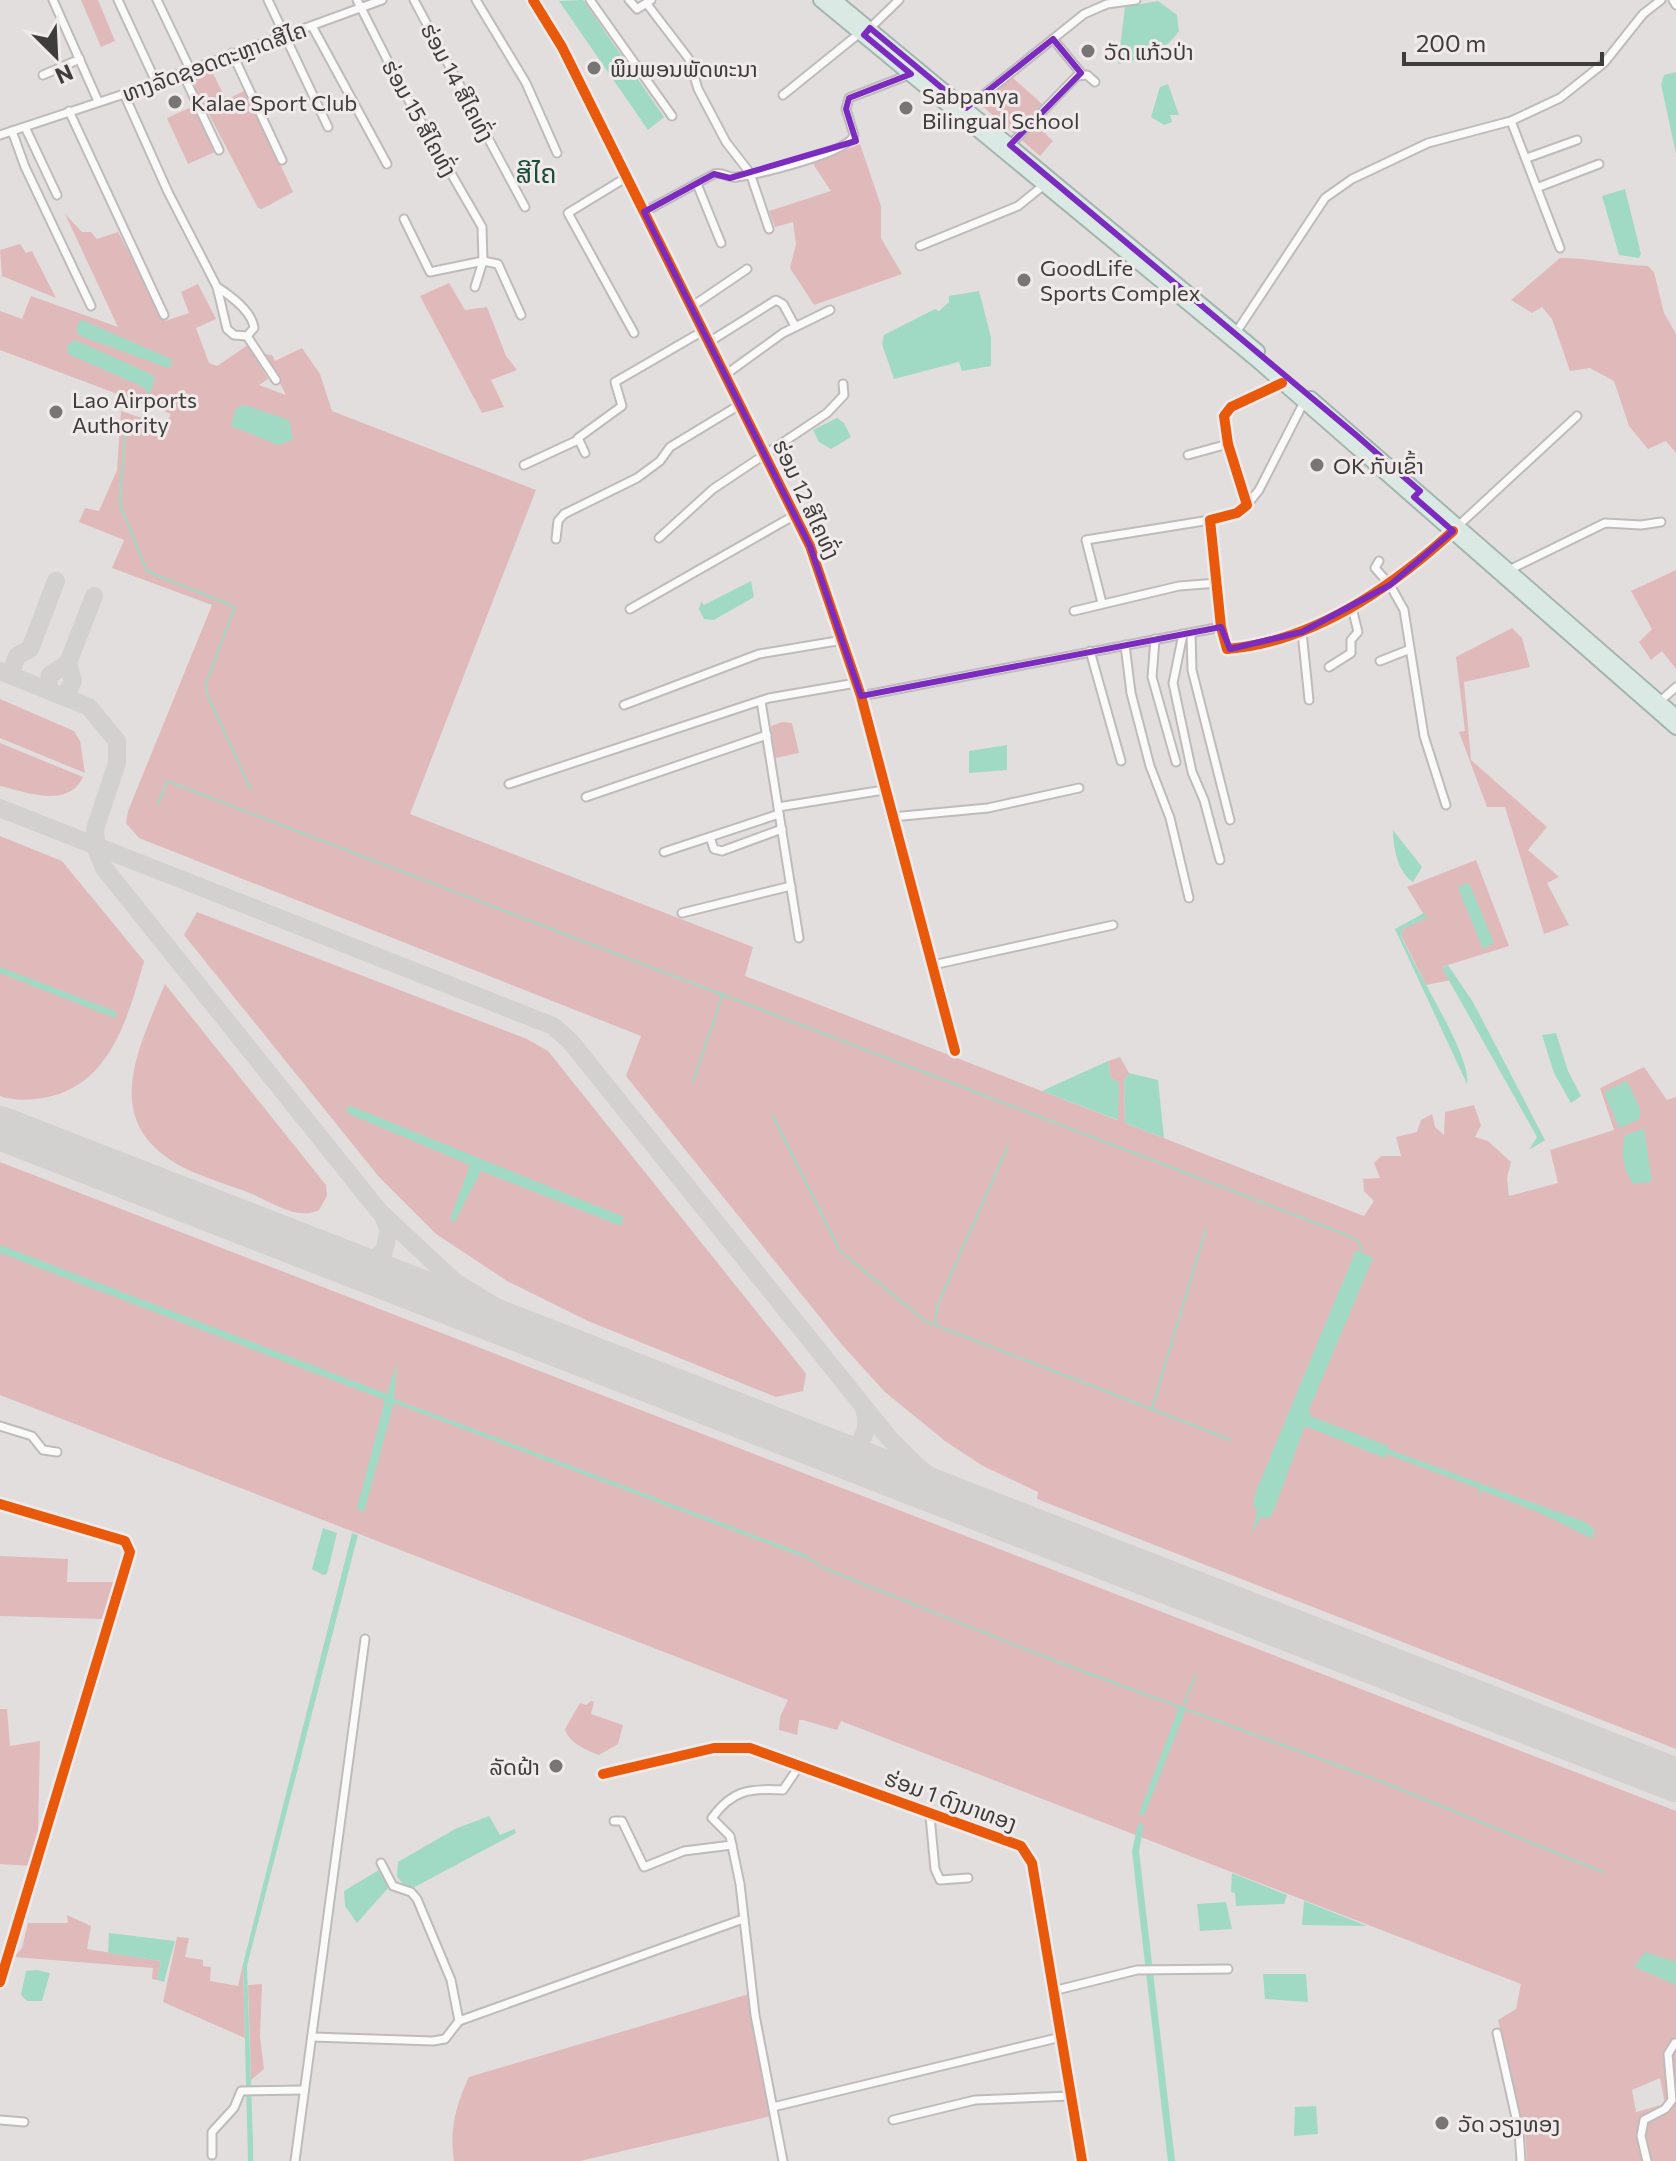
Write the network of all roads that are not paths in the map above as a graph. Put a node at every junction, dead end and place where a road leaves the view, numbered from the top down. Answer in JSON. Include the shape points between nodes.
{"nodes":[{"id":1,"x":53,"y":0,"type":"edge"},
{"id":2,"x":118,"y":0,"type":"edge"},
{"id":3,"x":157,"y":0,"type":"edge"},
{"id":4,"x":268,"y":0,"type":"edge"},
{"id":5,"x":382,"y":0,"type":"edge"},
{"id":6,"x":414,"y":0,"type":"edge"},
{"id":7,"x":476,"y":0,"type":"edge"},
{"id":8,"x":533,"y":0,"type":"edge"},
{"id":9,"x":590,"y":0,"type":"edge"},
{"id":10,"x":629,"y":0,"type":"edge"},
{"id":11,"x":820,"y":0,"type":"edge"},
{"id":12,"x":835,"y":0,"type":"edge"},
{"id":13,"x":899,"y":0,"type":"edge"},
{"id":14,"x":1136,"y":0,"type":"edge"},
{"id":15,"x":1644,"y":0,"type":"edge"},
{"id":16,"x":1661,"y":0,"type":"edge"},
{"id":17,"x":1673,"y":0,"type":"edge"},
{"id":18,"x":649,"y":2,"type":"edge"},
{"id":19,"x":359,"y":4,"type":"edge"},
{"id":20,"x":1676,"y":5,"type":"edge"},
{"id":21,"x":1643,"y":14,"type":"junction"},
{"id":22,"x":312,"y":26,"type":"junction"},
{"id":23,"x":865,"y":32,"type":"junction"},
{"id":24,"x":283,"y":36,"type":"junction"},
{"id":25,"x":1053,"y":39,"type":"junction"},
{"id":26,"x":232,"y":53,"type":"junction"},
{"id":27,"x":80,"y":59,"type":"junction"},
{"id":28,"x":186,"y":71,"type":"junction"},
{"id":29,"x":1081,"y":73,"type":"junction"},
{"id":30,"x":911,"y":74,"type":"junction"},
{"id":31,"x":43,"y":75,"type":"dead end"},
{"id":32,"x":156,"y":82,"type":"junction"},
{"id":33,"x":1095,"y":82,"type":"dead end"},
{"id":34,"x":124,"y":94,"type":"junction"},
{"id":35,"x":783,"y":95,"type":"dead end"},
{"id":36,"x":98,"y":101,"type":"junction"},
{"id":37,"x":967,"y":108,"type":"junction"},
{"id":38,"x":69,"y":111,"type":"junction"},
{"id":39,"x":672,"y":116,"type":"dead end"},
{"id":40,"x":1506,"y":122,"type":"junction"},
{"id":41,"x":25,"y":127,"type":"junction"},
{"id":42,"x":328,"y":127,"type":"dead end"},
{"id":43,"x":12,"y":131,"type":"junction"},
{"id":44,"x":0,"y":135,"type":"edge"},
{"id":45,"x":1577,"y":140,"type":"dead end"},
{"id":46,"x":1010,"y":145,"type":"junction"},
{"id":47,"x":219,"y":150,"type":"dead end"},
{"id":48,"x":557,"y":153,"type":"dead end"},
{"id":49,"x":1527,"y":158,"type":"junction"},
{"id":50,"x":282,"y":160,"type":"dead end"},
{"id":51,"x":387,"y":164,"type":"dead end"},
{"id":52,"x":1599,"y":164,"type":"dead end"},
{"id":53,"x":750,"y":173,"type":"junction"},
{"id":54,"x":627,"y":177,"type":"junction"},
{"id":55,"x":697,"y":184,"type":"junction"},
{"id":56,"x":1044,"y":185,"type":"junction"},
{"id":57,"x":1539,"y":187,"type":"junction"},
{"id":58,"x":57,"y":195,"type":"dead end"},
{"id":59,"x":525,"y":207,"type":"dead end"},
{"id":60,"x":644,"y":212,"type":"junction"},
{"id":61,"x":404,"y":219,"type":"dead end"},
{"id":62,"x":769,"y":229,"type":"dead end"},
{"id":63,"x":721,"y":243,"type":"dead end"},
{"id":64,"x":920,"y":246,"type":"dead end"},
{"id":65,"x":1560,"y":248,"type":"dead end"},
{"id":66,"x":483,"y":261,"type":"junction"},
{"id":67,"x":747,"y":269,"type":"dead end"},
{"id":68,"x":217,"y":287,"type":"junction"},
{"id":69,"x":475,"y":287,"type":"dead end"},
{"id":70,"x":91,"y":306,"type":"dead end"},
{"id":71,"x":691,"y":307,"type":"junction"},
{"id":72,"x":830,"y":310,"type":"dead end"},
{"id":73,"x":164,"y":315,"type":"dead end"},
{"id":74,"x":521,"y":315,"type":"dead end"},
{"id":75,"x":795,"y":326,"type":"junction"},
{"id":76,"x":703,"y":331,"type":"junction"},
{"id":77,"x":634,"y":333,"type":"dead end"},
{"id":78,"x":247,"y":336,"type":"junction"},
{"id":79,"x":1233,"y":336,"type":"junction"},
{"id":80,"x":709,"y":342,"type":"junction"},
{"id":81,"x":725,"y":375,"type":"junction"},
{"id":82,"x":276,"y":380,"type":"dead end"},
{"id":83,"x":1282,"y":383,"type":"junction"},
{"id":84,"x":843,"y":384,"type":"dead end"},
{"id":85,"x":1304,"y":402,"type":"junction"},
{"id":86,"x":741,"y":404,"type":"junction"},
{"id":87,"x":1577,"y":416,"type":"dead end"},
{"id":88,"x":578,"y":440,"type":"junction"},
{"id":89,"x":1228,"y":444,"type":"junction"},
{"id":90,"x":585,"y":453,"type":"dead end"},
{"id":91,"x":1188,"y":455,"type":"dead end"},
{"id":92,"x":765,"y":457,"type":"junction"},
{"id":93,"x":524,"y":465,"type":"dead end"},
{"id":94,"x":1417,"y":494,"type":"junction"},
{"id":95,"x":1247,"y":505,"type":"junction"},
{"id":96,"x":795,"y":515,"type":"junction"},
{"id":97,"x":1210,"y":520,"type":"junction"},
{"id":98,"x":1661,"y":522,"type":"dead end"},
{"id":99,"x":1456,"y":528,"type":"junction"},
{"id":100,"x":659,"y":538,"type":"dead end"},
{"id":101,"x":556,"y":539,"type":"dead end"},
{"id":102,"x":1379,"y":561,"type":"dead end"},
{"id":103,"x":1509,"y":570,"type":"junction"},
{"id":104,"x":1218,"y":583,"type":"junction"},
{"id":105,"x":1390,"y":585,"type":"junction"},
{"id":106,"x":1102,"y":603,"type":"junction"},
{"id":107,"x":1352,"y":608,"type":"junction"},
{"id":108,"x":630,"y":609,"type":"dead end"},
{"id":109,"x":1074,"y":611,"type":"dead end"},
{"id":110,"x":1221,"y":627,"type":"junction"},
{"id":111,"x":1302,"y":632,"type":"junction"},
{"id":112,"x":1187,"y":633,"type":"junction"},
{"id":113,"x":1155,"y":639,"type":"junction"},
{"id":114,"x":843,"y":640,"type":"junction"},
{"id":115,"x":1125,"y":645,"type":"junction"},
{"id":116,"x":1408,"y":650,"type":"junction"},
{"id":117,"x":1090,"y":651,"type":"junction"},
{"id":118,"x":1380,"y":661,"type":"dead end"},
{"id":119,"x":1329,"y":667,"type":"dead end"},
{"id":120,"x":856,"y":683,"type":"junction"},
{"id":121,"x":1676,"y":687,"type":"edge"},
{"id":122,"x":861,"y":696,"type":"junction"},
{"id":123,"x":1309,"y":700,"type":"dead end"},
{"id":124,"x":761,"y":701,"type":"junction"},
{"id":125,"x":1659,"y":702,"type":"junction"},
{"id":126,"x":624,"y":705,"type":"dead end"},
{"id":127,"x":1676,"y":716,"type":"edge"},
{"id":128,"x":1676,"y":728,"type":"edge"},
{"id":129,"x":767,"y":735,"type":"junction"},
{"id":130,"x":1121,"y":761,"type":"dead end"},
{"id":131,"x":1176,"y":762,"type":"dead end"},
{"id":132,"x":509,"y":784,"type":"dead end"},
{"id":133,"x":1079,"y":788,"type":"dead end"},
{"id":134,"x":884,"y":790,"type":"junction"},
{"id":135,"x":586,"y":797,"type":"dead end"},
{"id":136,"x":1446,"y":805,"type":"dead end"},
{"id":137,"x":779,"y":810,"type":"junction"},
{"id":138,"x":892,"y":817,"type":"junction"},
{"id":139,"x":1230,"y":820,"type":"dead end"},
{"id":140,"x":782,"y":829,"type":"junction"},
{"id":141,"x":710,"y":837,"type":"junction"},
{"id":142,"x":664,"y":852,"type":"dead end"},
{"id":143,"x":1220,"y":860,"type":"dead end"},
{"id":144,"x":791,"y":886,"type":"junction"},
{"id":145,"x":1189,"y":898,"type":"dead end"},
{"id":146,"x":682,"y":913,"type":"dead end"},
{"id":147,"x":1113,"y":925,"type":"dead end"},
{"id":148,"x":799,"y":938,"type":"dead end"},
{"id":149,"x":933,"y":965,"type":"junction"},
{"id":150,"x":955,"y":1051,"type":"dead end"},
{"id":151,"x":0,"y":1426,"type":"edge"},
{"id":152,"x":57,"y":1452,"type":"dead end"},
{"id":153,"x":0,"y":1504,"type":"edge"},
{"id":154,"x":365,"y":1639,"type":"dead end"},
{"id":155,"x":800,"y":1765,"type":"junction"},
{"id":156,"x":603,"y":1774,"type":"dead end"},
{"id":157,"x":930,"y":1816,"type":"junction"},
{"id":158,"x":614,"y":1821,"type":"dead end"},
{"id":159,"x":732,"y":1845,"type":"junction"},
{"id":160,"x":381,"y":1863,"type":"dead end"},
{"id":161,"x":968,"y":1878,"type":"dead end"},
{"id":162,"x":743,"y":1919,"type":"junction"},
{"id":163,"x":1228,"y":1969,"type":"dead end"},
{"id":164,"x":0,"y":1982,"type":"edge"},
{"id":165,"x":1053,"y":1991,"type":"junction"},
{"id":166,"x":459,"y":2021,"type":"junction"},
{"id":167,"x":1497,"y":2033,"type":"dead end"},
{"id":168,"x":312,"y":2037,"type":"junction"},
{"id":169,"x":1061,"y":2037,"type":"junction"},
{"id":170,"x":1675,"y":2043,"type":"edge"},
{"id":171,"x":304,"y":2090,"type":"junction"},
{"id":172,"x":1071,"y":2096,"type":"junction"},
{"id":173,"x":773,"y":2107,"type":"junction"},
{"id":174,"x":0,"y":2120,"type":"edge"},
{"id":175,"x":893,"y":2120,"type":"dead end"},
{"id":176,"x":24,"y":2122,"type":"dead end"},
{"id":177,"x":212,"y":2155,"type":"dead end"},
{"id":178,"x":295,"y":2161,"type":"edge"},
{"id":179,"x":783,"y":2161,"type":"edge"},
{"id":180,"x":1082,"y":2161,"type":"edge"},
{"id":181,"x":1521,"y":2161,"type":"edge"},
{"id":182,"x":1647,"y":2161,"type":"edge"}],
"edges":[{"from":1,"to":27,"type":"street"},
{"from":2,"to":32,"type":"street"},
{"from":3,"to":28,"type":"street"},
{"from":4,"to":24,"type":"street"},
{"from":5,"to":19,"type":"street","name":"ທາງລັດຊອດຕະຫຼາດສີໄຄ"},
{"from":6,"to":59,"type":"street","name":"ຮ່ອມ 14 ສີໄຄທົ່ງ"},
{"from":7,"to":48,"type":"street","via":[[526,83]]},
{"from":8,"to":54,"type":"street","name":"ຮ່ອມ 12 ສີໄຄທົ່ງ"},
{"from":9,"to":39,"type":"street"},
{"from":10,"to":18,"type":"street","via":[[637,9]]},
{"from":11,"to":23,"type":"highway"},
{"from":12,"to":23,"type":"highway"},
{"from":13,"to":23,"type":"street"},
{"from":14,"to":25,"type":"street","via":[[1084,14]]},
{"from":15,"to":21,"type":"street"},
{"from":16,"to":21,"type":"street"},
{"from":17,"to":20,"type":"street"},
{"from":18,"to":53,"type":"street","via":[[689,59],[726,142]]},
{"from":19,"to":22,"type":"street","name":"ທາງລັດຊອດຕະຫຼາດສີໄຄ"},
{"from":19,"to":66,"type":"street","name":"ຮ່ອມ 15 ສີໄຄທົ່ງ","via":[[482,227]]},
{"from":21,"to":40,"type":"street","via":[[1585,80],[1540,109]]},
{"from":22,"to":24,"type":"street","name":"ທາງລັດຊອດຕະຫຼາດສີໄຄ"},
{"from":22,"to":51,"type":"street"},
{"from":23,"to":30,"type":"highway"},
{"from":23,"to":35,"type":"street"},
{"from":23,"to":37,"type":"highway"},
{"from":24,"to":26,"type":"street","name":"ທາງລັດຊອດຕະຫຼາດສີໄຄ"},
{"from":24,"to":42,"type":"street"},
{"from":25,"to":29,"type":"street"},
{"from":25,"to":37,"type":"street"},
{"from":26,"to":28,"type":"street","name":"ທາງລັດຊອດຕະຫຼາດສີໄຄ"},
{"from":26,"to":50,"type":"street"},
{"from":27,"to":31,"type":"street"},
{"from":27,"to":36,"type":"street"},
{"from":28,"to":32,"type":"street","name":"ທາງລັດຊອດຕະຫຼາດສີໄຄ"},
{"from":28,"to":47,"type":"street"},
{"from":29,"to":33,"type":"street"},
{"from":29,"to":46,"type":"street"},
{"from":30,"to":53,"type":"street","via":[[849,98],[846,109],[854,135],[849,143]]},
{"from":30,"to":56,"type":"highway"},
{"from":32,"to":34,"type":"street","name":"ທາງລັດຊອດຕະຫຼາດສີໄຄ"},
{"from":34,"to":36,"type":"street","name":"ທາງລັດຊອດຕະຫຼາດສີໄຄ"},
{"from":34,"to":68,"type":"street"},
{"from":36,"to":38,"type":"street","name":"ທາງລັດຊອດຕະຫຼາດສີໄຄ"},
{"from":37,"to":46,"type":"highway"},
{"from":38,"to":41,"type":"street","name":"ທາງລັດຊອດຕະຫຼາດສີໄຄ"},
{"from":38,"to":73,"type":"street"},
{"from":40,"to":49,"type":"street"},
{"from":40,"to":79,"type":"street","via":[[1402,154],[1325,198]]},
{"from":41,"to":43,"type":"street","name":"ທາງລັດຊອດຕະຫຼາດສີໄຄ"},
{"from":41,"to":58,"type":"street"},
{"from":43,"to":44,"type":"street","name":"ທາງລັດຊອດຕະຫຼາດສີໄຄ"},
{"from":43,"to":70,"type":"street"},
{"from":45,"to":49,"type":"street"},
{"from":46,"to":79,"type":"highway"},
{"from":49,"to":57,"type":"street"},
{"from":52,"to":57,"type":"street"},
{"from":53,"to":55,"type":"street","via":[[733,178],[721,172]]},
{"from":53,"to":62,"type":"street"},
{"from":54,"to":60,"type":"street","name":"ຮ່ອມ 12 ສີໄຄທົ່ງ"},
{"from":54,"to":77,"type":"street","via":[[568,213]]},
{"from":55,"to":60,"type":"street"},
{"from":55,"to":63,"type":"street"},
{"from":56,"to":64,"type":"street","via":[[1018,206]]},
{"from":56,"to":79,"type":"highway"},
{"from":57,"to":65,"type":"street"},
{"from":60,"to":71,"type":"street","name":"ຮ່ອມ 12 ສີໄຄທົ່ງ"},
{"from":61,"to":66,"type":"street","via":[[430,272]]},
{"from":66,"to":69,"type":"street"},
{"from":66,"to":74,"type":"street","via":[[500,266]]},
{"from":67,"to":71,"type":"street"},
{"from":68,"to":78,"type":"street","via":[[230,334]]},
{"from":68,"to":78,"type":"street","via":[[253,320]]},
{"from":71,"to":76,"type":"street","name":"ຮ່ອມ 12 ສີໄຄທົ່ງ"},
{"from":72,"to":75,"type":"street"},
{"from":75,"to":80,"type":"street","via":[[776,300]]},
{"from":75,"to":81,"type":"street"},
{"from":76,"to":80,"type":"street","name":"ຮ່ອມ 12 ສີໄຄທົ່ງ"},
{"from":76,"to":88,"type":"street","via":[[615,382],[622,406]]},
{"from":78,"to":82,"type":"street"},
{"from":79,"to":83,"type":"highway"},
{"from":79,"to":94,"type":"highway"},
{"from":80,"to":81,"type":"street","name":"ຮ່ອມ 12 ສີໄຄທົ່ງ"},
{"from":81,"to":86,"type":"street","name":"ຮ່ອມ 12 ສີໄຄທົ່ງ"},
{"from":83,"to":85,"type":"highway"},
{"from":83,"to":89,"type":"street","via":[[1231,407],[1224,416]]},
{"from":84,"to":92,"type":"street","via":[[844,395],[834,407]]},
{"from":85,"to":94,"type":"highway"},
{"from":85,"to":95,"type":"street"},
{"from":86,"to":92,"type":"street","name":"ຮ່ອມ 12 ສີໄຄທົ່ງ"},
{"from":86,"to":101,"type":"street","via":[[665,450],[660,461],[637,478],[564,514]]},
{"from":87,"to":99,"type":"street"},
{"from":88,"to":90,"type":"street"},
{"from":88,"to":93,"type":"street"},
{"from":89,"to":91,"type":"street"},
{"from":89,"to":95,"type":"street"},
{"from":92,"to":96,"type":"street","name":"ຮ່ອມ 12 ສີໄຄທົ່ງ"},
{"from":92,"to":100,"type":"street","via":[[713,489]]},
{"from":94,"to":99,"type":"highway"},
{"from":95,"to":97,"type":"street"},
{"from":96,"to":108,"type":"street"},
{"from":96,"to":114,"type":"street","name":"ຮ່ອມ 12 ສີໄຄທົ່ງ"},
{"from":97,"to":104,"type":"street"},
{"from":97,"to":106,"type":"street","via":[[1086,540]]},
{"from":98,"to":103,"type":"street","via":[[1605,523]]},
{"from":99,"to":103,"type":"highway"},
{"from":99,"to":105,"type":"street"},
{"from":99,"to":128,"type":"highway"},
{"from":102,"to":105,"type":"street","via":[[1375,568]]},
{"from":103,"to":125,"type":"highway"},
{"from":104,"to":106,"type":"street"},
{"from":104,"to":110,"type":"street"},
{"from":105,"to":107,"type":"street"},
{"from":105,"to":116,"type":"street","via":[[1406,616]]},
{"from":106,"to":109,"type":"street"},
{"from":107,"to":111,"type":"street"},
{"from":107,"to":119,"type":"street","via":[[1358,632],[1351,640],[1351,653]]},
{"from":110,"to":111,"type":"street","via":[[1230,649]]},
{"from":110,"to":112,"type":"street"},
{"from":111,"to":123,"type":"street"},
{"from":112,"to":113,"type":"street"},
{"from":112,"to":139,"type":"street"},
{"from":112,"to":143,"type":"street","via":[[1173,683],[1192,772]]},
{"from":113,"to":115,"type":"street"},
{"from":113,"to":131,"type":"street","via":[[1152,677]]},
{"from":114,"to":120,"type":"street","name":"ຮ່ອມ 12 ສີໄຄທົ່ງ"},
{"from":114,"to":126,"type":"street","via":[[759,654]]},
{"from":115,"to":117,"type":"street"},
{"from":115,"to":145,"type":"street","via":[[1131,693]]},
{"from":116,"to":118,"type":"street"},
{"from":116,"to":136,"type":"street","via":[[1424,736]]},
{"from":117,"to":122,"type":"street"},
{"from":117,"to":130,"type":"street"},
{"from":120,"to":122,"type":"street","name":"ຮ່ອມ 12 ສີໄຄທົ່ງ"},
{"from":120,"to":124,"type":"street"},
{"from":121,"to":125,"type":"street"},
{"from":122,"to":134,"type":"street","name":"ຮ່ອມ 12 ສີໄຄທົ່ງ"},
{"from":124,"to":129,"type":"street"},
{"from":124,"to":132,"type":"street"},
{"from":125,"to":127,"type":"highway"},
{"from":129,"to":135,"type":"street"},
{"from":129,"to":137,"type":"street"},
{"from":133,"to":138,"type":"street","via":[[1027,802]]},
{"from":134,"to":137,"type":"street"},
{"from":134,"to":138,"type":"street","name":"ຮ່ອມ 12 ສີໄຄທົ່ງ"},
{"from":137,"to":140,"type":"street"},
{"from":137,"to":141,"type":"street"},
{"from":138,"to":149,"type":"street","name":"ຮ່ອມ 12 ສີໄຄທົ່ງ"},
{"from":140,"to":141,"type":"street","via":[[722,851],[714,849]]},
{"from":140,"to":144,"type":"street"},
{"from":141,"to":142,"type":"street"},
{"from":144,"to":146,"type":"street"},
{"from":144,"to":148,"type":"street"},
{"from":147,"to":149,"type":"street"},
{"from":149,"to":150,"type":"street","name":"ຮ່ອມ 12 ສີໄຄທົ່ງ"},
{"from":151,"to":152,"type":"street","via":[[32,1436],[43,1450]]},
{"from":153,"to":164,"type":"street","via":[[117,1538],[130,1552]]},
{"from":154,"to":168,"type":"street"},
{"from":155,"to":156,"type":"street","name":"ຮ່ອມ 1 ດົງນາທອງ","via":[[750,1748],[727,1747]]},
{"from":155,"to":157,"type":"street","name":"ຮ່ອມ 1 ດົງນາທອງ"},
{"from":155,"to":159,"type":"street","via":[[783,1790],[751,1788],[726,1799],[712,1818]]},
{"from":157,"to":161,"type":"street","via":[[940,1880]]},
{"from":157,"to":165,"type":"street","name":"ຮ່ອມ 1 ດົງນາທອງ","via":[[1021,1846],[1029,1854]]},
{"from":158,"to":159,"type":"street","via":[[622,1821],[644,1867],[684,1851]]},
{"from":159,"to":162,"type":"street"},
{"from":160,"to":166,"type":"street","via":[[393,1886],[417,1899],[451,1980]]},
{"from":162,"to":166,"type":"street"},
{"from":162,"to":173,"type":"street"},
{"from":163,"to":165,"type":"street","via":[[1145,1969]]},
{"from":165,"to":169,"type":"street","name":"ຮ່ອມ 1 ດົງນາທອງ"},
{"from":166,"to":168,"type":"street","via":[[445,2039],[433,2041]]},
{"from":167,"to":181,"type":"street"},
{"from":168,"to":171,"type":"street"},
{"from":169,"to":172,"type":"street","name":"ຮ່ອມ 1 ດົງນາທອງ"},
{"from":169,"to":173,"type":"street"},
{"from":170,"to":182,"type":"street","via":[[1668,2054],[1672,2100],[1644,2120],[1641,2136]]},
{"from":171,"to":177,"type":"street","via":[[241,2091],[234,2108],[212,2132]]},
{"from":171,"to":178,"type":"street"},
{"from":172,"to":175,"type":"street","via":[[975,2100]]},
{"from":172,"to":180,"type":"street","name":"ຮ່ອມ 1 ດົງນາທອງ"},
{"from":173,"to":179,"type":"street"},
{"from":174,"to":176,"type":"street"}]}
